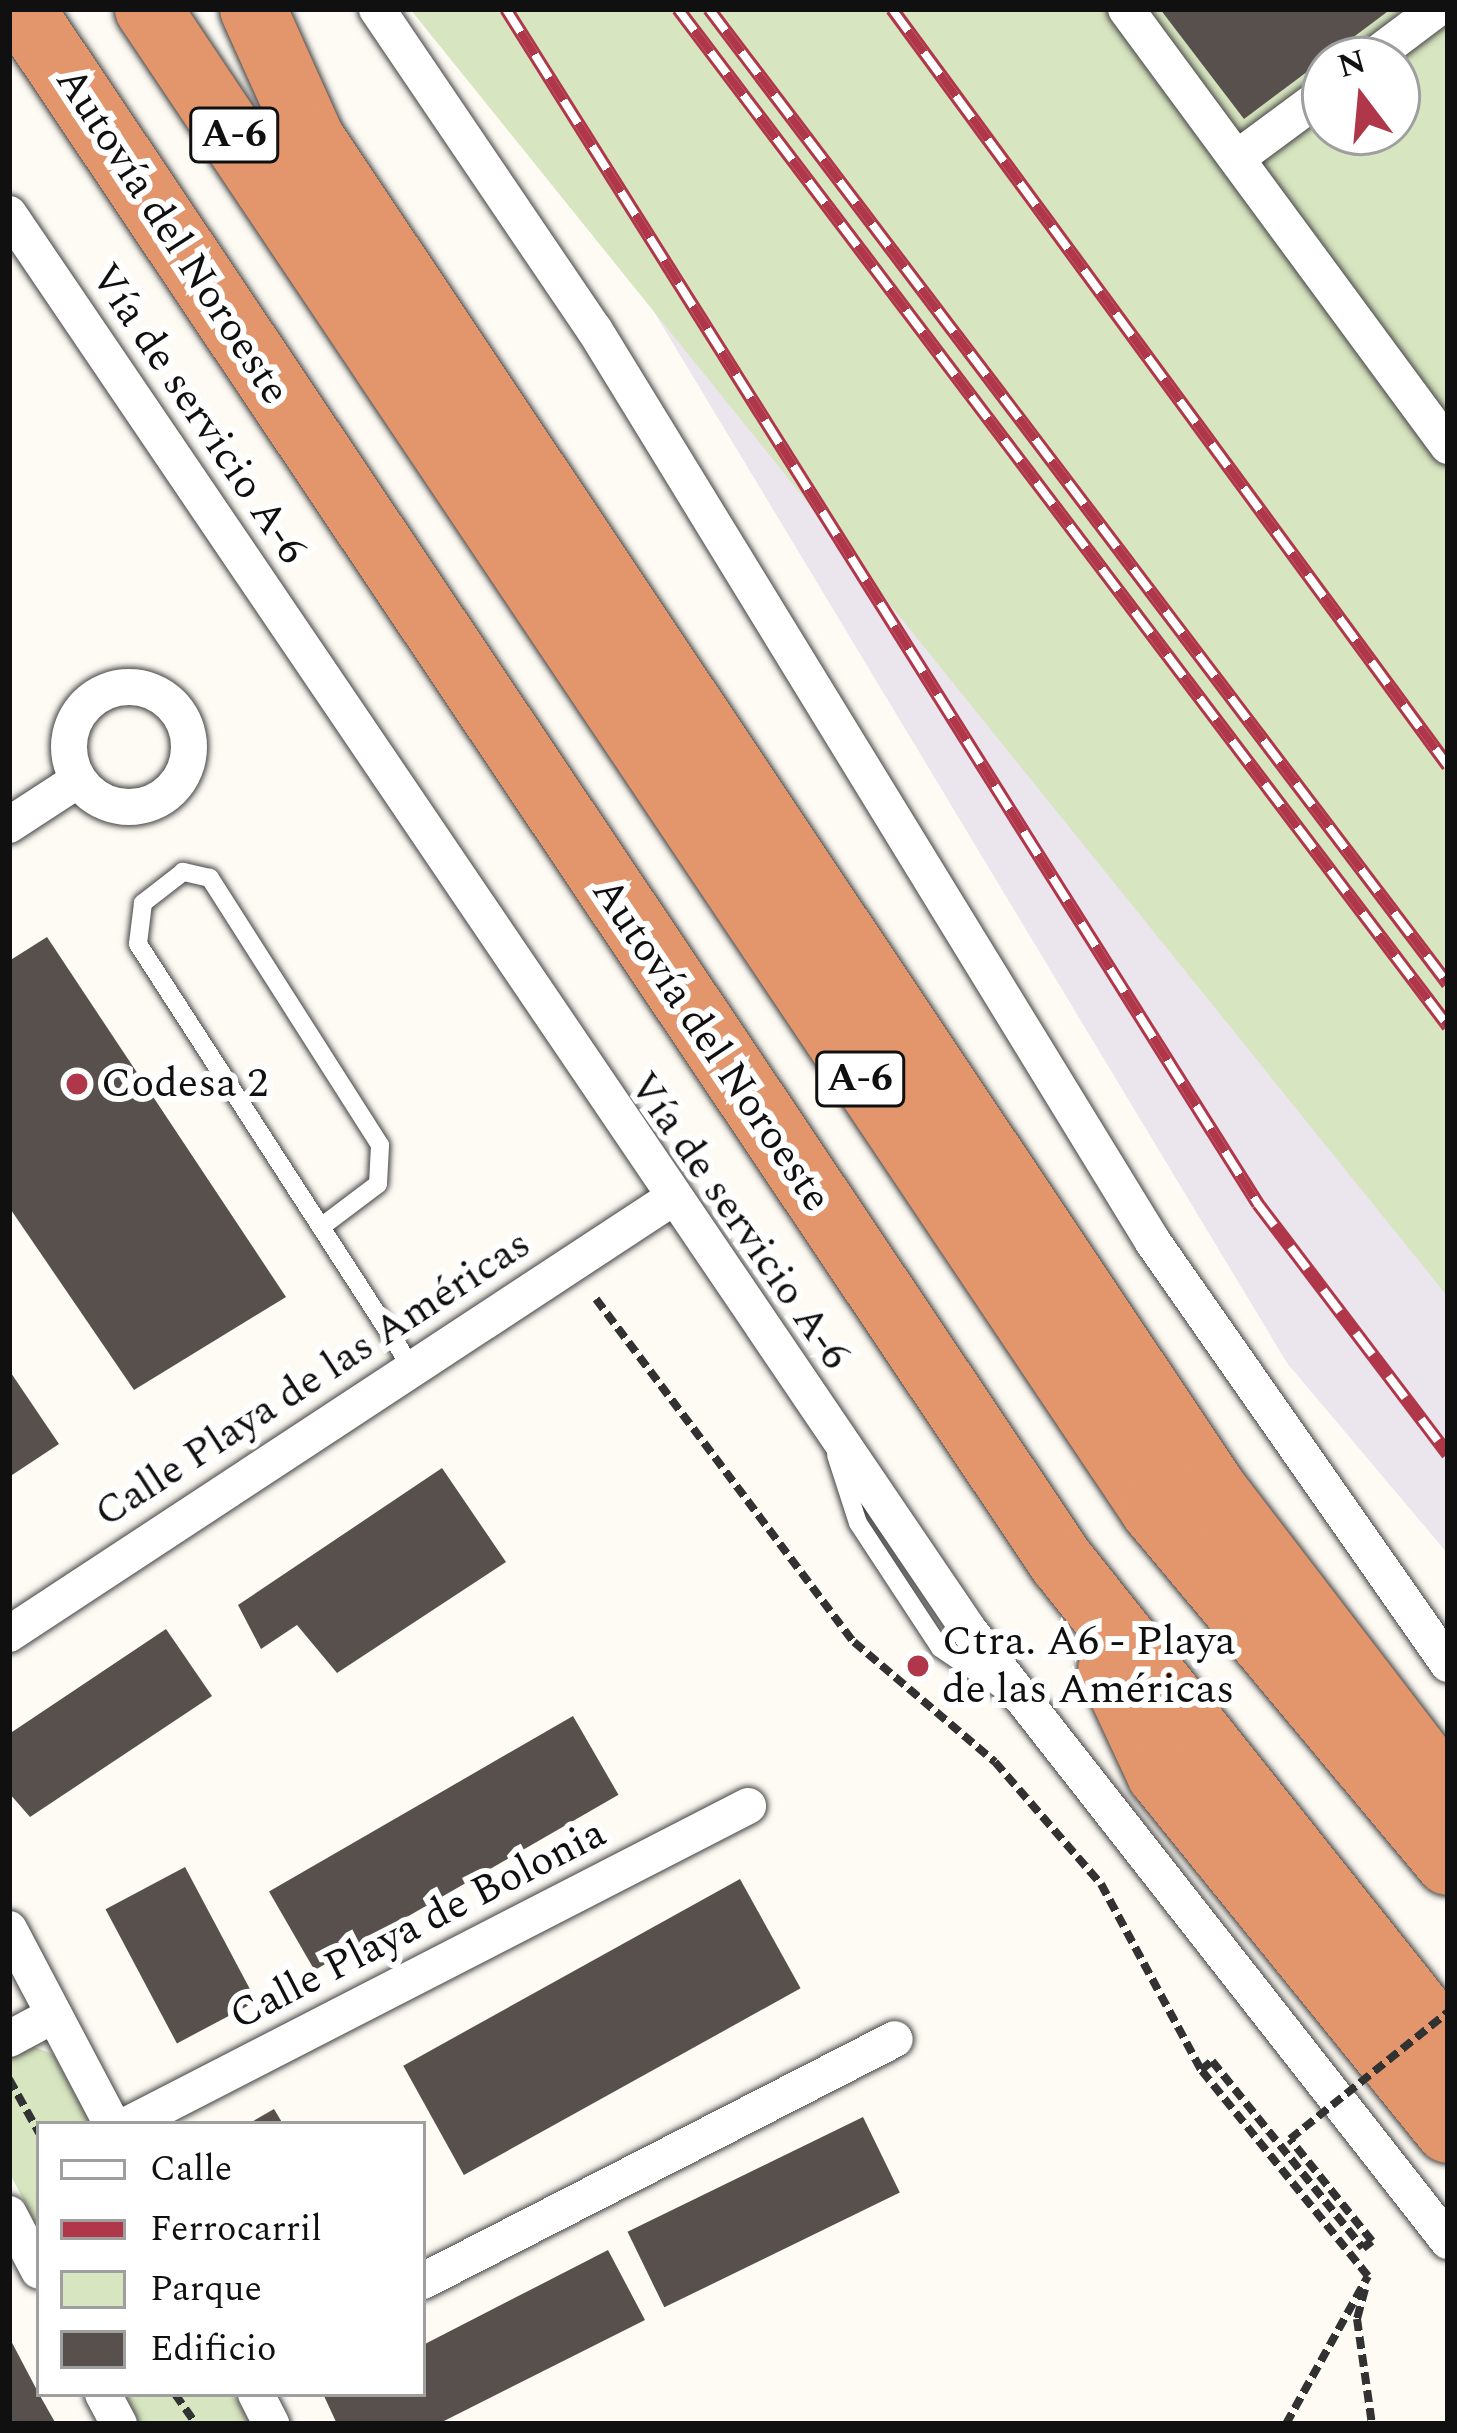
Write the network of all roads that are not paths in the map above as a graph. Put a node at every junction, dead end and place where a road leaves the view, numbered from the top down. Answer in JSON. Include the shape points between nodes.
{"nodes":[{"id":1,"x":20,"y":9,"type":"edge"},
{"id":2,"x":148,"y":9,"type":"edge"},
{"id":3,"x":253,"y":9,"type":"edge"},
{"id":4,"x":377,"y":9,"type":"edge"},
{"id":5,"x":1126,"y":9,"type":"edge"},
{"id":6,"x":1437,"y":9,"type":"edge"},
{"id":7,"x":1401,"y":36,"type":"edge"},
{"id":8,"x":1301,"y":111,"type":"edge"},
{"id":9,"x":1240,"y":156,"type":"junction"},
{"id":10,"x":9,"y":214,"type":"edge"},
{"id":11,"x":22,"y":240,"type":"edge"},
{"id":12,"x":1448,"y":446,"type":"edge"},
{"id":13,"x":78,"y":780,"type":"dead end"},
{"id":14,"x":9,"y":825,"type":"edge"},
{"id":15,"x":668,"y":1201,"type":"junction"},
{"id":16,"x":321,"y":1227,"type":"junction"},
{"id":17,"x":412,"y":1368,"type":"junction"},
{"id":18,"x":1062,"y":1562,"type":"junction"},
{"id":19,"x":9,"y":1634,"type":"edge"},
{"id":20,"x":1448,"y":1664,"type":"edge"},
{"id":21,"x":1448,"y":1795,"type":"edge"},
{"id":22,"x":748,"y":1806,"type":"dead end"},
{"id":23,"x":1448,"y":1862,"type":"edge"},
{"id":24,"x":9,"y":1929,"type":"edge"},
{"id":25,"x":54,"y":2015,"type":"junction"},
{"id":26,"x":9,"y":2039,"type":"edge"},
{"id":27,"x":895,"y":2039,"type":"dead end"},
{"id":28,"x":1448,"y":2047,"type":"edge"},
{"id":29,"x":110,"y":2121,"type":"edge"},
{"id":30,"x":136,"y":2121,"type":"edge"},
{"id":31,"x":1448,"y":2130,"type":"edge"},
{"id":32,"x":9,"y":2214,"type":"edge"},
{"id":33,"x":1448,"y":2241,"type":"edge"},
{"id":34,"x":36,"y":2265,"type":"edge"},
{"id":35,"x":426,"y":2279,"type":"edge"},
{"id":36,"x":106,"y":2397,"type":"edge"},
{"id":37,"x":258,"y":2397,"type":"edge"},
{"id":38,"x":119,"y":2424,"type":"edge"},
{"id":39,"x":272,"y":2424,"type":"edge"}],
"edges":[{"from":1,"to":18,"type":"highway","name":"Autovía del Noroeste","number":"A-6"},
{"from":2,"to":23,"type":"highway","number":"A-6","via":[[1154,1510]]},
{"from":3,"to":21,"type":"highway","via":[[312,140],[1201,1470]]},
{"from":4,"to":20,"type":"street","via":[[594,329],[1153,1242]]},
{"from":5,"to":9,"type":"street"},
{"from":6,"to":7,"type":"street"},
{"from":8,"to":9,"type":"street"},
{"from":9,"to":12,"type":"street"},
{"from":10,"to":11,"type":"street","name":"Vía de servicio A-6"},
{"from":11,"to":15,"type":"street","name":"Vía de servicio A-6"},
{"from":13,"to":14,"type":"street"},
{"from":15,"to":17,"type":"street","name":"Calle Playa de las Américas"},
{"from":15,"to":33,"type":"street","name":"Vía de servicio A-6","via":[[1030,1708]]},
{"from":16,"to":16,"type":"lane","via":[[138,944],[143,903],[183,872],[210,878],[380,1144],[378,1184]]},
{"from":16,"to":17,"type":"lane"},
{"from":17,"to":19,"type":"street","name":"Calle Playa de las Américas"},
{"from":18,"to":28,"type":"highway","name":"Autovía del Noroeste","number":"A-6"},
{"from":18,"to":31,"type":"highway","via":[[1160,1774]]},
{"from":22,"to":30,"type":"street","name":"Calle Playa de Bolonia"},
{"from":24,"to":25,"type":"street"},
{"from":25,"to":26,"type":"street"},
{"from":25,"to":29,"type":"street"},
{"from":27,"to":35,"type":"street"},
{"from":32,"to":34,"type":"street"},
{"from":36,"to":38,"type":"street"},
{"from":37,"to":39,"type":"street"}]}
